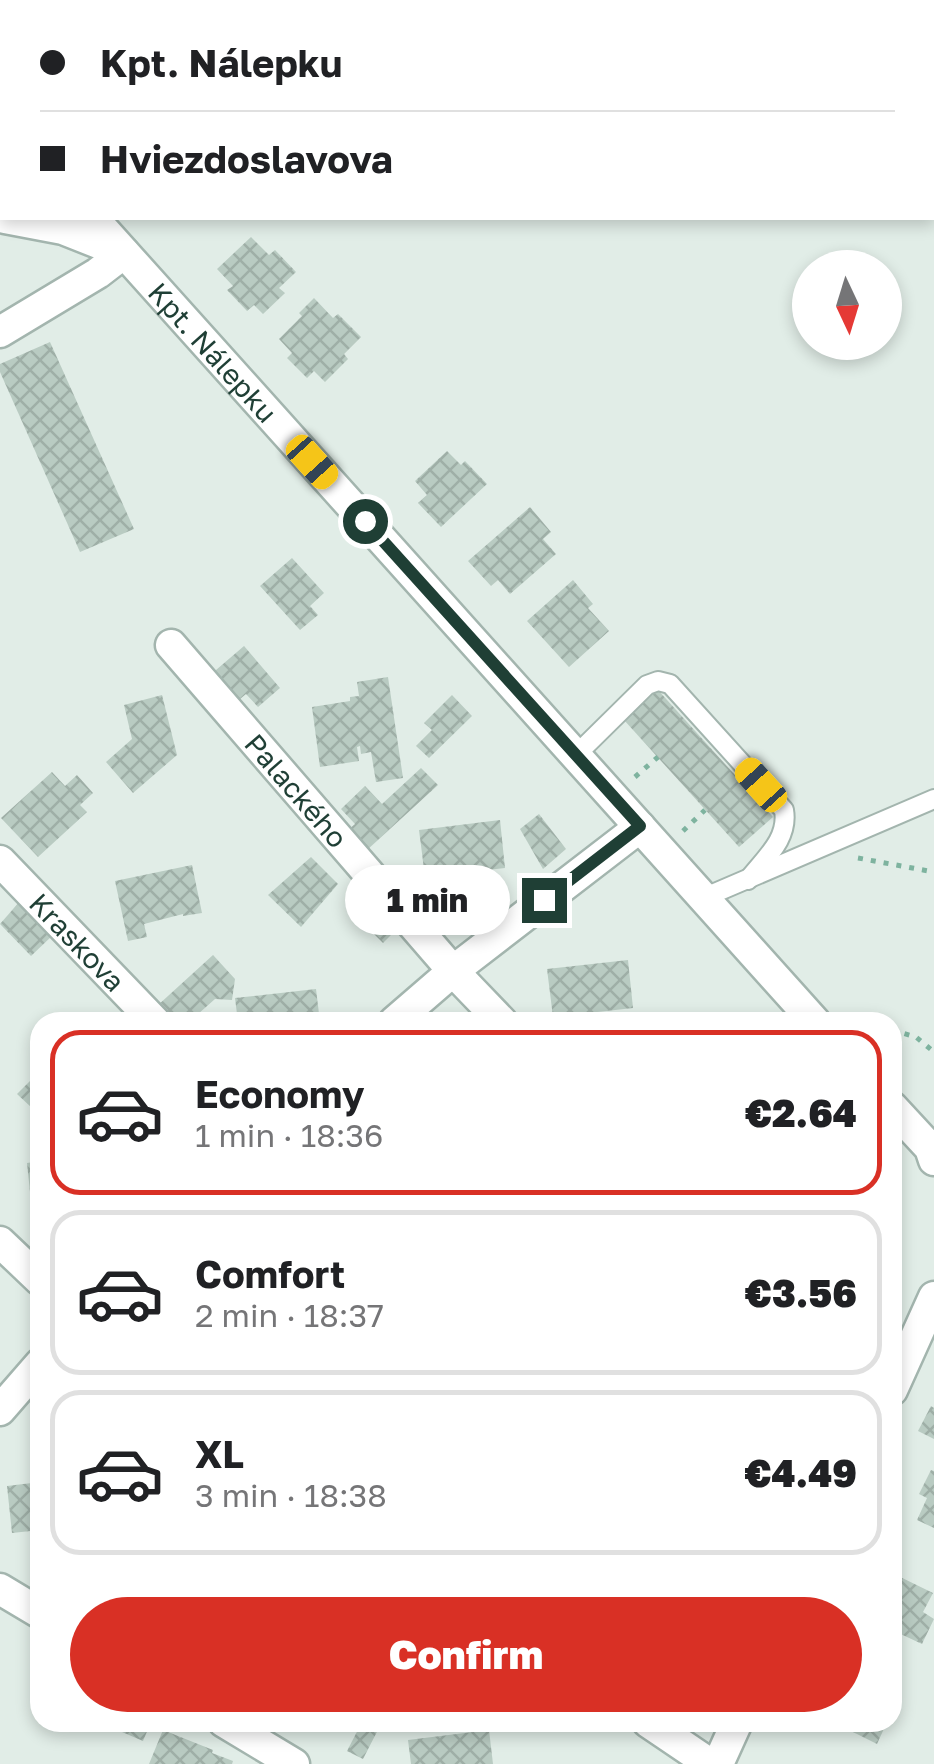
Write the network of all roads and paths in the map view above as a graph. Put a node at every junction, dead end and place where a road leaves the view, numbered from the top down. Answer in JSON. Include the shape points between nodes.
{"nodes":[{"id":1,"x":17,"y":220,"type":"edge"},
{"id":2,"x":95,"y":220,"type":"edge"},
{"id":3,"x":124,"y":253,"type":"junction"},
{"id":4,"x":0,"y":332,"type":"edge"},
{"id":5,"x":172,"y":646,"type":"dead end"},
{"id":6,"x":576,"y":755,"type":"junction"},
{"id":7,"x":658,"y":758,"type":"dead end"},
{"id":8,"x":625,"y":786,"type":"dead end"},
{"id":9,"x":934,"y":799,"type":"edge"},
{"id":10,"x":706,"y":810,"type":"dead end"},
{"id":11,"x":640,"y":826,"type":"junction"},
{"id":12,"x":674,"y":840,"type":"dead end"},
{"id":13,"x":814,"y":849,"type":"junction"},
{"id":14,"x":0,"y":861,"type":"edge"},
{"id":15,"x":934,"y":872,"type":"edge"},
{"id":16,"x":748,"y":880,"type":"junction"},
{"id":17,"x":703,"y":898,"type":"junction"},
{"id":18,"x":454,"y":970,"type":"junction"},
{"id":19,"x":144,"y":1012,"type":"edge"},
{"id":20,"x":406,"y":1012,"type":"edge"},
{"id":21,"x":493,"y":1012,"type":"edge"},
{"id":22,"x":807,"y":1012,"type":"edge"},
{"id":23,"x":902,"y":1033,"type":"edge"},
{"id":24,"x":934,"y":1052,"type":"edge"},
{"id":25,"x":902,"y":1118,"type":"edge"},
{"id":26,"x":934,"y":1160,"type":"edge"},
{"id":27,"x":0,"y":1242,"type":"edge"},
{"id":28,"x":30,"y":1270,"type":"edge"},
{"id":29,"x":934,"y":1297,"type":"edge"},
{"id":30,"x":928,"y":1334,"type":"edge"},
{"id":31,"x":902,"y":1374,"type":"edge"},
{"id":32,"x":30,"y":1376,"type":"edge"},
{"id":33,"x":0,"y":1410,"type":"edge"},
{"id":34,"x":0,"y":1589,"type":"edge"},
{"id":35,"x":30,"y":1607,"type":"edge"},
{"id":36,"x":241,"y":1732,"type":"edge"},
{"id":37,"x":664,"y":1732,"type":"edge"},
{"id":38,"x":731,"y":1732,"type":"edge"},
{"id":39,"x":294,"y":1764,"type":"edge"},
{"id":40,"x":714,"y":1764,"type":"edge"}],
"edges":[{"from":1,"to":3,"type":"street"},
{"from":2,"to":3,"type":"street","name":"Kpt. Nálepku"},
{"from":3,"to":4,"type":"street"},
{"from":3,"to":6,"type":"street","name":"Kpt. Nálepku"},
{"from":5,"to":18,"type":"street","name":"Palackého"},
{"from":6,"to":11,"type":"street","name":"Kpt. Nálepku"},
{"from":6,"to":16,"type":"lane","via":[[646,685],[670,684],[784,810],[783,836]]},
{"from":7,"to":8,"type":"path"},
{"from":9,"to":13,"type":"lane"},
{"from":10,"to":12,"type":"path"},
{"from":11,"to":17,"type":"street","name":"Kpt. Nálepku"},
{"from":11,"to":18,"type":"street"},
{"from":13,"to":15,"type":"path"},
{"from":13,"to":16,"type":"lane"},
{"from":14,"to":19,"type":"street","name":"Kraskova"},
{"from":16,"to":17,"type":"lane"},
{"from":17,"to":22,"type":"street","name":"Kpt. Nálepku"},
{"from":18,"to":20,"type":"street"},
{"from":18,"to":21,"type":"street","name":"Palackého"},
{"from":23,"to":24,"type":"path"},
{"from":25,"to":26,"type":"street"},
{"from":27,"to":28,"type":"street"},
{"from":29,"to":30,"type":"street"},
{"from":30,"to":31,"type":"street"},
{"from":32,"to":33,"type":"street"},
{"from":34,"to":35,"type":"street"},
{"from":36,"to":39,"type":"street"},
{"from":37,"to":40,"type":"street"},
{"from":38,"to":40,"type":"street"}]}
